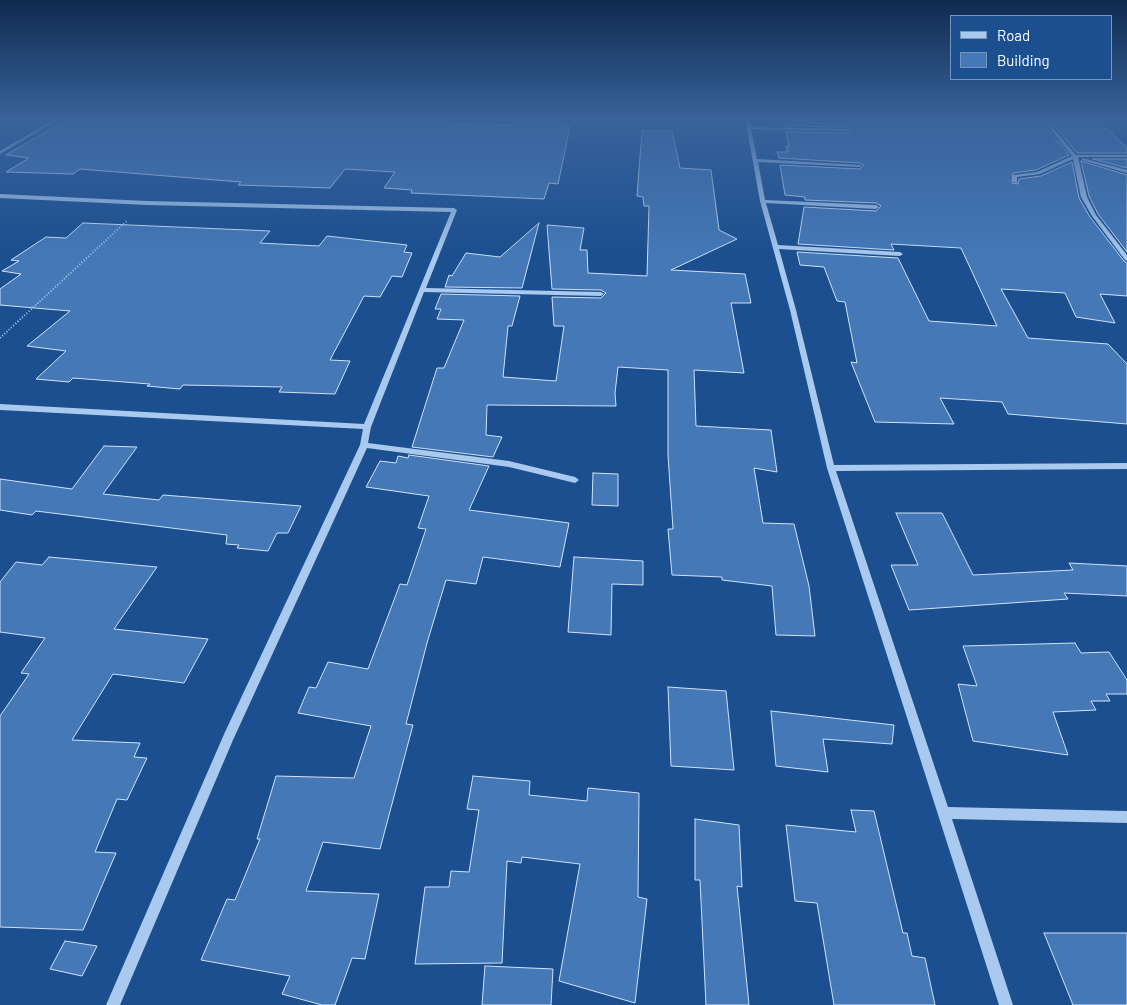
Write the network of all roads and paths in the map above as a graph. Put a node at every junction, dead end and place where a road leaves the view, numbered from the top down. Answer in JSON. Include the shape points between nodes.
{"nodes":[{"id":1,"x":756,"y":165,"type":"edge"},
{"id":2,"x":841,"y":165,"type":"edge"},
{"id":3,"x":1056,"y":165,"type":"edge"},
{"id":4,"x":1077,"y":165,"type":"edge"},
{"id":5,"x":1104,"y":165,"type":"edge"},
{"id":6,"x":860,"y":166,"type":"dead end"},
{"id":7,"x":1127,"y":172,"type":"edge"},
{"id":8,"x":1016,"y":182,"type":"dead end"},
{"id":9,"x":0,"y":196,"type":"edge"},
{"id":10,"x":763,"y":201,"type":"junction"},
{"id":11,"x":147,"y":203,"type":"junction"},
{"id":12,"x":876,"y":208,"type":"dead end"},
{"id":13,"x":775,"y":247,"type":"junction"},
{"id":14,"x":900,"y":254,"type":"dead end"},
{"id":15,"x":1127,"y":259,"type":"edge"},
{"id":16,"x":421,"y":290,"type":"junction"},
{"id":17,"x":601,"y":294,"type":"dead end"},
{"id":18,"x":0,"y":338,"type":"edge"},
{"id":19,"x":0,"y":407,"type":"edge"},
{"id":20,"x":367,"y":427,"type":"junction"},
{"id":21,"x":364,"y":445,"type":"junction"},
{"id":22,"x":1127,"y":466,"type":"edge"},
{"id":23,"x":831,"y":468,"type":"junction"},
{"id":24,"x":575,"y":480,"type":"dead end"},
{"id":25,"x":944,"y":813,"type":"junction"},
{"id":26,"x":1127,"y":817,"type":"edge"},
{"id":27,"x":113,"y":1005,"type":"edge"},
{"id":28,"x":1006,"y":1005,"type":"edge"}],
"edges":[{"from":1,"to":10,"type":"street"},
{"from":2,"to":6,"type":"street"},
{"from":3,"to":8,"type":"street","via":[[1038,173],[1015,176]]},
{"from":4,"to":15,"type":"street","via":[[1084,198]]},
{"from":5,"to":7,"type":"street"},
{"from":9,"to":11,"type":"street"},
{"from":10,"to":12,"type":"street"},
{"from":10,"to":13,"type":"street"},
{"from":11,"to":16,"type":"street","via":[[454,210]]},
{"from":11,"to":18,"type":"path"},
{"from":13,"to":14,"type":"lane"},
{"from":13,"to":23,"type":"street"},
{"from":16,"to":17,"type":"street"},
{"from":16,"to":20,"type":"street"},
{"from":19,"to":20,"type":"street"},
{"from":20,"to":21,"type":"street"},
{"from":21,"to":24,"type":"street","via":[[509,464]]},
{"from":21,"to":27,"type":"street","via":[[230,736]]},
{"from":22,"to":23,"type":"street"},
{"from":23,"to":25,"type":"street"},
{"from":25,"to":26,"type":"street"},
{"from":25,"to":28,"type":"street"}]}
